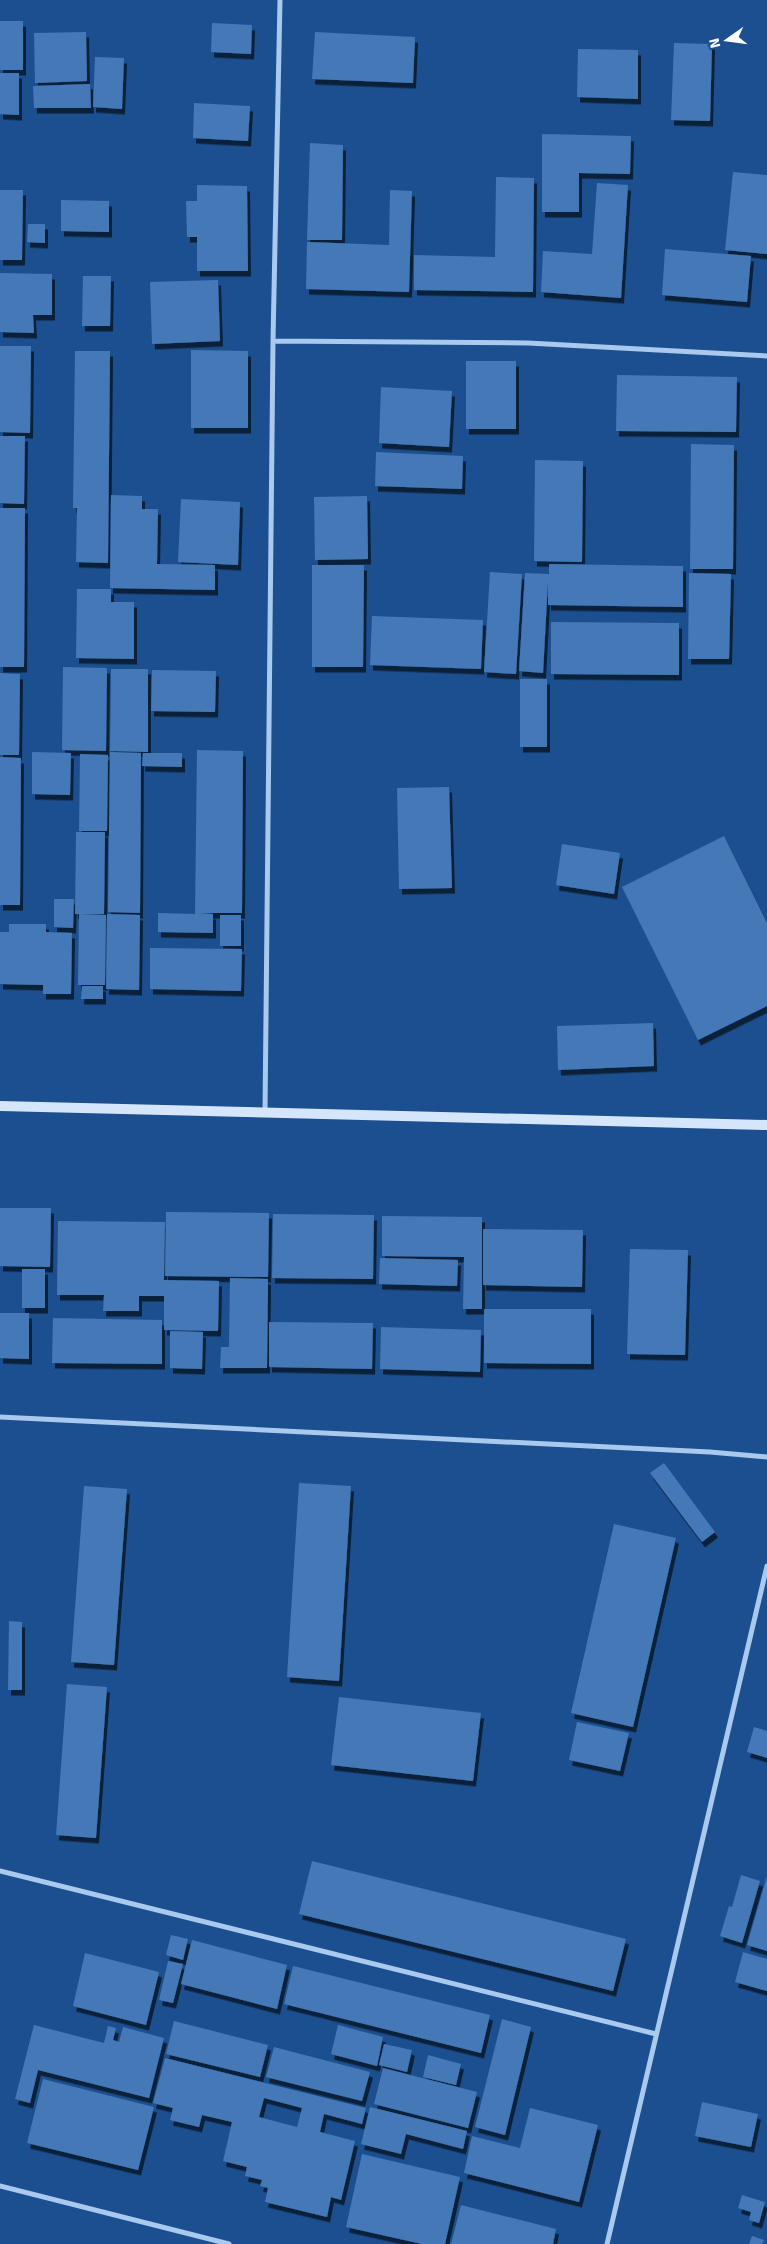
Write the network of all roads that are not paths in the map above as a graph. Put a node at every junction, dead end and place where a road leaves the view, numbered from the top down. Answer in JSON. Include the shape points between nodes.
{"nodes":[{"id":1,"x":280,"y":0,"type":"edge"},
{"id":2,"x":273,"y":341,"type":"junction"},
{"id":3,"x":767,"y":356,"type":"edge"},
{"id":4,"x":0,"y":1106,"type":"edge"},
{"id":5,"x":265,"y":1112,"type":"junction"},
{"id":6,"x":767,"y":1125,"type":"edge"},
{"id":7,"x":0,"y":1417,"type":"edge"},
{"id":8,"x":767,"y":1457,"type":"edge"},
{"id":9,"x":767,"y":1566,"type":"edge"},
{"id":10,"x":0,"y":1871,"type":"edge"},
{"id":11,"x":656,"y":2034,"type":"junction"},
{"id":12,"x":0,"y":2186,"type":"edge"},
{"id":13,"x":229,"y":2244,"type":"edge"},
{"id":14,"x":607,"y":2244,"type":"edge"}],
"edges":[{"from":1,"to":2,"type":"street"},
{"from":2,"to":3,"type":"street","via":[[528,343]]},
{"from":2,"to":5,"type":"street"},
{"from":4,"to":5,"type":"street"},
{"from":5,"to":6,"type":"street"},
{"from":7,"to":8,"type":"street"},
{"from":9,"to":11,"type":"street"},
{"from":10,"to":11,"type":"street"},
{"from":11,"to":14,"type":"street"},
{"from":12,"to":13,"type":"street"}]}
